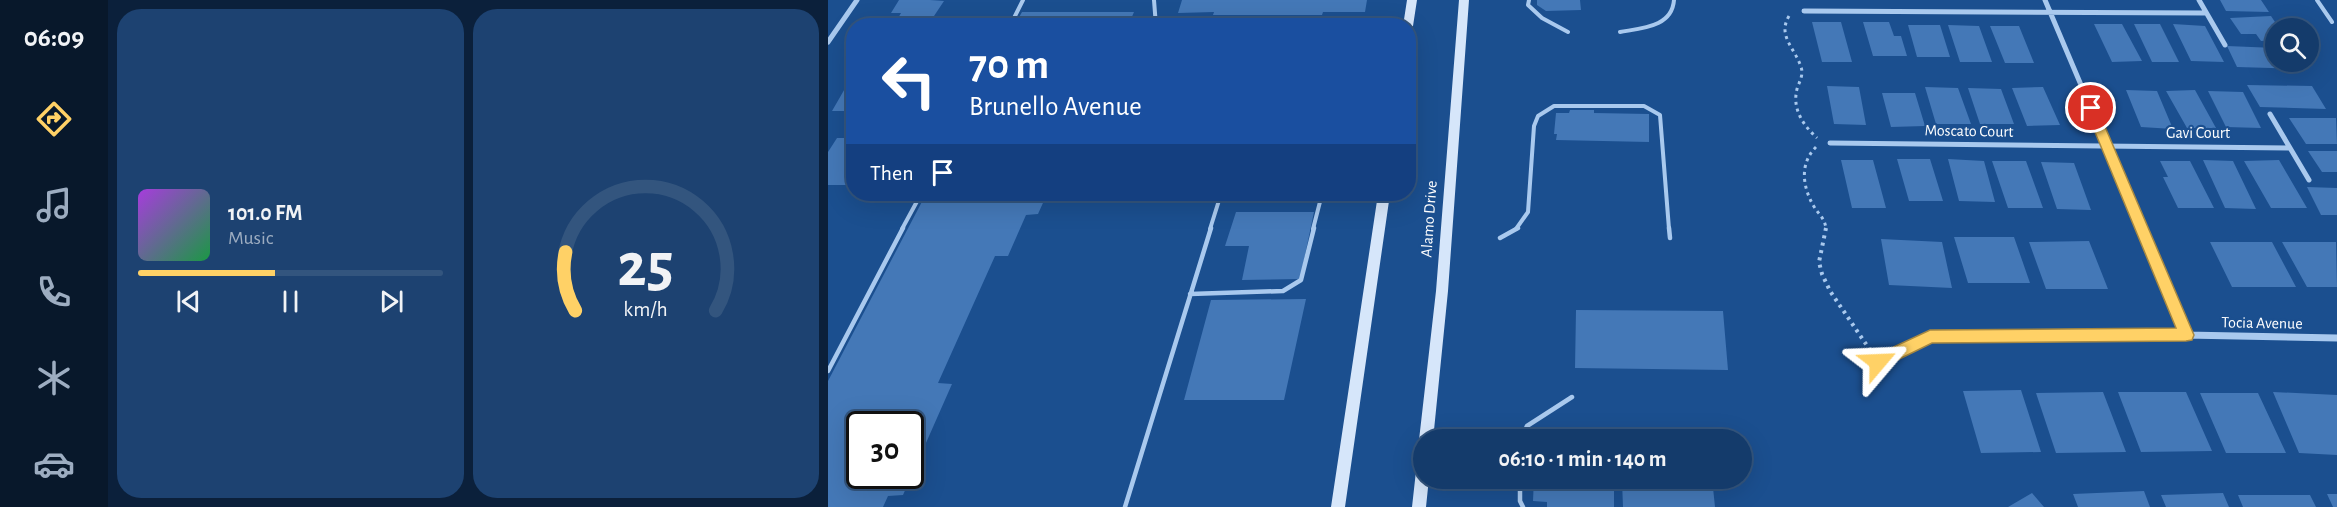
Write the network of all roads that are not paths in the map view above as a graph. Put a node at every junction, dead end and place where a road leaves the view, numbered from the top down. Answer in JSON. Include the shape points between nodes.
{"nodes":[{"id":1,"x":857,"y":0,"type":"edge"},
{"id":2,"x":1023,"y":0,"type":"edge"},
{"id":3,"x":1154,"y":0,"type":"edge"},
{"id":4,"x":1412,"y":0,"type":"edge"},
{"id":5,"x":1464,"y":0,"type":"edge"},
{"id":6,"x":1529,"y":0,"type":"edge"},
{"id":7,"x":1674,"y":0,"type":"edge"},
{"id":8,"x":2045,"y":0,"type":"edge"},
{"id":9,"x":2199,"y":0,"type":"edge"},
{"id":10,"x":2317,"y":0,"type":"edge"},
{"id":11,"x":1804,"y":11,"type":"road end"},
{"id":12,"x":2050,"y":13,"type":"junction"},
{"id":13,"x":2206,"y":13,"type":"junction"},
{"id":14,"x":1014,"y":18,"type":"edge"},
{"id":15,"x":1155,"y":18,"type":"edge"},
{"id":16,"x":1409,"y":18,"type":"edge"},
{"id":17,"x":2332,"y":22,"type":"dead end"},
{"id":18,"x":1568,"y":32,"type":"dead end"},
{"id":19,"x":1620,"y":32,"type":"dead end"},
{"id":20,"x":828,"y":42,"type":"edge"},
{"id":21,"x":2225,"y":45,"type":"dead end"},
{"id":22,"x":2270,"y":114,"type":"dead end"},
{"id":23,"x":1830,"y":143,"type":"road end"},
{"id":24,"x":2107,"y":146,"type":"junction"},
{"id":25,"x":2290,"y":148,"type":"junction"},
{"id":26,"x":2309,"y":180,"type":"dead end"},
{"id":27,"x":917,"y":201,"type":"edge"},
{"id":28,"x":1219,"y":201,"type":"edge"},
{"id":29,"x":1320,"y":201,"type":"edge"},
{"id":30,"x":1383,"y":201,"type":"edge"},
{"id":31,"x":1500,"y":238,"type":"dead end"},
{"id":32,"x":1670,"y":238,"type":"dead end"},
{"id":33,"x":1190,"y":294,"type":"junction"},
{"id":34,"x":2186,"y":335,"type":"junction"},
{"id":35,"x":2337,"y":338,"type":"edge"},
{"id":36,"x":1878,"y":362,"type":"road end"},
{"id":37,"x":828,"y":371,"type":"edge"},
{"id":38,"x":1572,"y":398,"type":"dead end"},
{"id":39,"x":1427,"y":429,"type":"edge"},
{"id":40,"x":1526,"y":429,"type":"edge"},
{"id":41,"x":1421,"y":489,"type":"edge"},
{"id":42,"x":1520,"y":489,"type":"edge"},
{"id":43,"x":1125,"y":507,"type":"edge"},
{"id":44,"x":1338,"y":507,"type":"edge"},
{"id":45,"x":1419,"y":507,"type":"edge"},
{"id":46,"x":1523,"y":507,"type":"edge"}],
"edges":[{"from":1,"to":20,"type":"street"},
{"from":2,"to":14,"type":"lane"},
{"from":3,"to":15,"type":"lane"},
{"from":4,"to":16,"type":"main road"},
{"from":5,"to":39,"type":"main road","name":"Alamo Drive"},
{"from":6,"to":18,"type":"lane","via":[[1535,14]]},
{"from":7,"to":19,"type":"lane","via":[[1672,16],[1665,21]]},
{"from":8,"to":12,"type":"street"},
{"from":9,"to":13,"type":"street"},
{"from":10,"to":17,"type":"lane"},
{"from":11,"to":12,"type":"street"},
{"from":12,"to":13,"type":"street"},
{"from":12,"to":24,"type":"street"},
{"from":13,"to":21,"type":"street"},
{"from":22,"to":25,"type":"street"},
{"from":23,"to":24,"type":"street","name":"Moscato Court"},
{"from":24,"to":25,"type":"street","name":"Gavi Court"},
{"from":24,"to":34,"type":"street"},
{"from":25,"to":26,"type":"street"},
{"from":27,"to":37,"type":"lane"},
{"from":28,"to":33,"type":"lane"},
{"from":29,"to":33,"type":"lane","via":[[1297,284],[1283,291]]},
{"from":30,"to":44,"type":"main road"},
{"from":31,"to":32,"type":"lane","via":[[1520,227],[1528,212],[1534,126],[1545,110],[1554,106],[1644,106],[1660,116]]},
{"from":33,"to":43,"type":"lane"},
{"from":34,"to":35,"type":"street","name":"Tocia Avenue"},
{"from":34,"to":36,"type":"street","name":"Tocia Avenue","via":[[1930,336]]},
{"from":38,"to":40,"type":"lane"},
{"from":41,"to":45,"type":"main road"},
{"from":42,"to":46,"type":"lane"}]}
